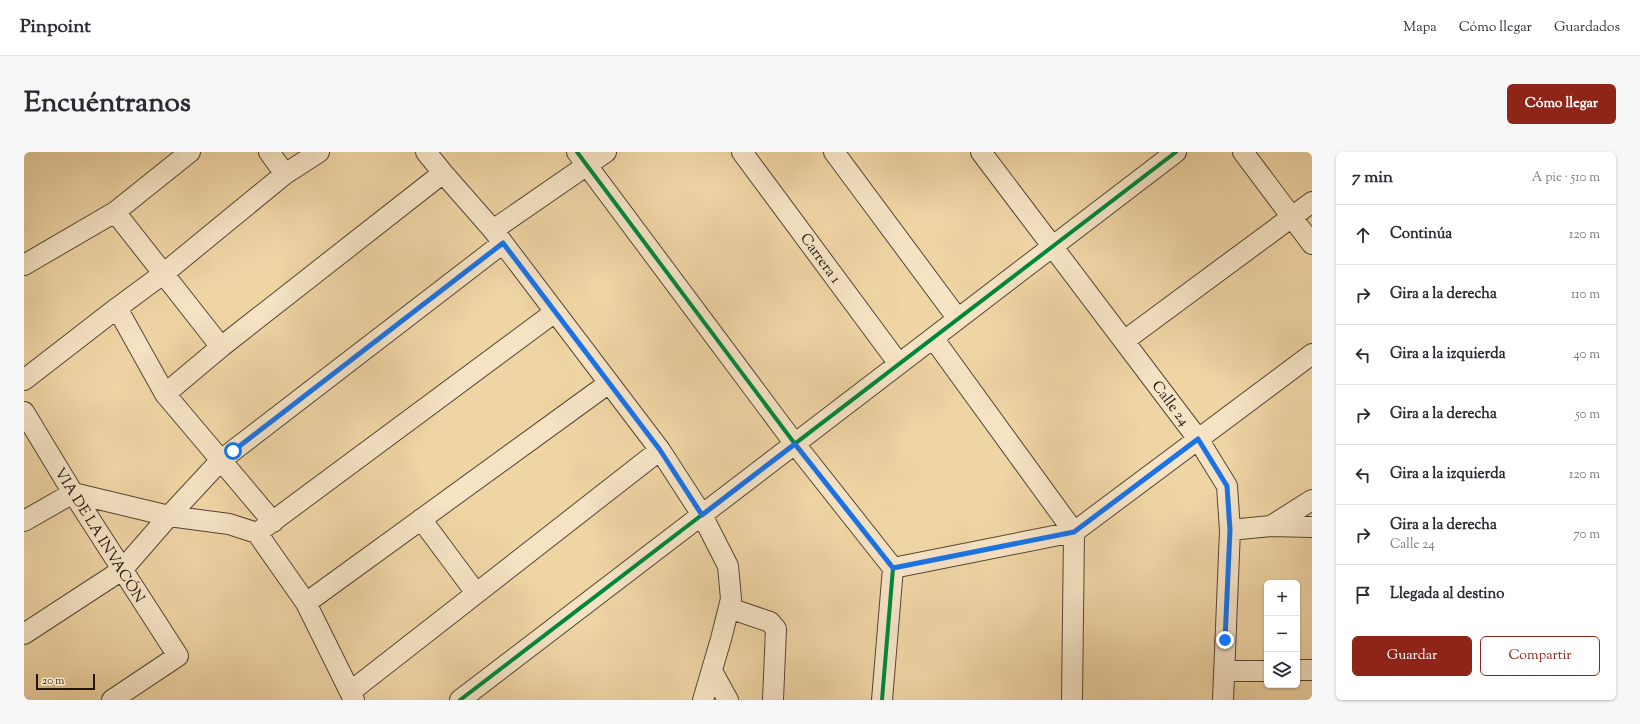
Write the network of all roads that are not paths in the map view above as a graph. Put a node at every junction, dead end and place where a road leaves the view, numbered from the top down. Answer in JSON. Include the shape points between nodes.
{"nodes":[{"id":1,"x":190,"y":152,"type":"edge"},
{"id":2,"x":269,"y":152,"type":"edge"},
{"id":3,"x":319,"y":152,"type":"edge"},
{"id":4,"x":426,"y":152,"type":"edge"},
{"id":5,"x":606,"y":152,"type":"edge"},
{"id":6,"x":742,"y":152,"type":"edge"},
{"id":7,"x":834,"y":152,"type":"edge"},
{"id":8,"x":1176,"y":152,"type":"edge"},
{"id":9,"x":1243,"y":152,"type":"edge"},
{"id":10,"x":985,"y":154,"type":"edge"},
{"id":11,"x":582,"y":159,"type":"edge"},
{"id":12,"x":443,"y":173,"type":"junction"},
{"id":13,"x":285,"y":174,"type":"junction"},
{"id":14,"x":1312,"y":202,"type":"edge"},
{"id":15,"x":114,"y":212,"type":"junction"},
{"id":16,"x":1292,"y":218,"type":"junction"},
{"id":17,"x":498,"y":236,"type":"junction"},
{"id":18,"x":1312,"y":244,"type":"edge"},
{"id":19,"x":1053,"y":246,"type":"junction"},
{"id":20,"x":24,"y":265,"type":"edge"},
{"id":21,"x":163,"y":274,"type":"junction"},
{"id":22,"x":117,"y":308,"type":"junction"},
{"id":23,"x":555,"y":312,"type":"junction"},
{"id":24,"x":958,"y":319,"type":"junction"},
{"id":25,"x":933,"y":338,"type":"junction"},
{"id":26,"x":1124,"y":341,"type":"junction"},
{"id":27,"x":221,"y":347,"type":"junction"},
{"id":28,"x":1312,"y":354,"type":"edge"},
{"id":29,"x":899,"y":364,"type":"junction"},
{"id":30,"x":24,"y":380,"type":"edge"},
{"id":31,"x":608,"y":383,"type":"junction"},
{"id":32,"x":165,"y":394,"type":"junction"},
{"id":33,"x":24,"y":412,"type":"edge"},
{"id":34,"x":1198,"y":439,"type":"junction"},
{"id":35,"x":795,"y":444,"type":"junction"},
{"id":36,"x":660,"y":450,"type":"junction"},
{"id":37,"x":220,"y":460,"type":"junction"},
{"id":38,"x":73,"y":493,"type":"junction"},
{"id":39,"x":1312,"y":500,"type":"edge"},
{"id":40,"x":702,"y":515,"type":"junction"},
{"id":41,"x":169,"y":516,"type":"junction"},
{"id":42,"x":421,"y":519,"type":"junction"},
{"id":43,"x":24,"y":521,"type":"edge"},
{"id":44,"x":1271,"y":526,"type":"junction"},
{"id":45,"x":1312,"y":527,"type":"edge"},
{"id":46,"x":265,"y":528,"type":"junction"},
{"id":47,"x":1230,"y":530,"type":"junction"},
{"id":48,"x":1074,"y":532,"type":"junction"},
{"id":49,"x":893,"y":568,"type":"junction"},
{"id":50,"x":122,"y":570,"type":"junction"},
{"id":51,"x":476,"y":593,"type":"junction"},
{"id":52,"x":306,"y":603,"type":"junction"},
{"id":53,"x":729,"y":608,"type":"junction"},
{"id":54,"x":24,"y":634,"type":"edge"},
{"id":55,"x":1300,"y":670,"type":"edge"},
{"id":56,"x":1312,"y":670,"type":"edge"},
{"id":57,"x":712,"y":671,"type":"junction"},
{"id":58,"x":1224,"y":671,"type":"junction"},
{"id":59,"x":1264,"y":671,"type":"edge"},
{"id":60,"x":352,"y":696,"type":"edge"},
{"id":61,"x":112,"y":700,"type":"edge"},
{"id":62,"x":460,"y":700,"type":"edge"},
{"id":63,"x":703,"y":700,"type":"edge"},
{"id":64,"x":728,"y":700,"type":"edge"},
{"id":65,"x":772,"y":700,"type":"edge"},
{"id":66,"x":882,"y":700,"type":"edge"},
{"id":67,"x":1072,"y":700,"type":"edge"},
{"id":68,"x":1223,"y":700,"type":"edge"}],
"edges":[{"from":1,"to":15,"type":"street"},
{"from":2,"to":13,"type":"street"},
{"from":3,"to":13,"type":"street"},
{"from":4,"to":12,"type":"street"},
{"from":5,"to":11,"type":"street"},
{"from":6,"to":29,"type":"street","name":"Carrera 1"},
{"from":7,"to":24,"type":"street"},
{"from":8,"to":19,"type":"street"},
{"from":9,"to":16,"type":"street"},
{"from":10,"to":19,"type":"street","name":"Calle 24"},
{"from":11,"to":17,"type":"street"},
{"from":11,"to":35,"type":"street"},
{"from":12,"to":17,"type":"street"},
{"from":12,"to":27,"type":"street"},
{"from":13,"to":21,"type":"street"},
{"from":14,"to":16,"type":"street"},
{"from":15,"to":20,"type":"street"},
{"from":15,"to":21,"type":"street"},
{"from":16,"to":18,"type":"street"},
{"from":16,"to":26,"type":"street"},
{"from":17,"to":23,"type":"street"},
{"from":17,"to":37,"type":"street"},
{"from":19,"to":24,"type":"street"},
{"from":19,"to":26,"type":"street","name":"Calle 24"},
{"from":21,"to":22,"type":"street"},
{"from":21,"to":27,"type":"street"},
{"from":22,"to":30,"type":"street"},
{"from":22,"to":32,"type":"street"},
{"from":23,"to":31,"type":"street"},
{"from":23,"to":46,"type":"street"},
{"from":24,"to":25,"type":"street"},
{"from":25,"to":29,"type":"street"},
{"from":25,"to":48,"type":"street"},
{"from":26,"to":34,"type":"street","name":"Calle 24"},
{"from":27,"to":32,"type":"street"},
{"from":28,"to":34,"type":"street"},
{"from":29,"to":35,"type":"street"},
{"from":31,"to":36,"type":"street"},
{"from":31,"to":42,"type":"street"},
{"from":32,"to":37,"type":"street"},
{"from":33,"to":38,"type":"street","name":"VIA DE LA INVACÓN"},
{"from":34,"to":47,"type":"street","name":"Calle 24","via":[[1227,486]]},
{"from":34,"to":48,"type":"street"},
{"from":35,"to":40,"type":"street"},
{"from":35,"to":49,"type":"street"},
{"from":36,"to":40,"type":"street"},
{"from":36,"to":51,"type":"street"},
{"from":37,"to":41,"type":"street"},
{"from":37,"to":46,"type":"street"},
{"from":38,"to":41,"type":"street"},
{"from":38,"to":43,"type":"street"},
{"from":38,"to":50,"type":"street","name":"VIA DE LA INVACÓN"},
{"from":39,"to":44,"type":"street"},
{"from":40,"to":53,"type":"street","via":[[728,566],[731,599]]},
{"from":40,"to":62,"type":"street"},
{"from":41,"to":46,"type":"street"},
{"from":41,"to":50,"type":"street"},
{"from":42,"to":51,"type":"street"},
{"from":42,"to":52,"type":"street"},
{"from":44,"to":45,"type":"street"},
{"from":44,"to":47,"type":"street"},
{"from":46,"to":52,"type":"street"},
{"from":47,"to":58,"type":"street","name":"Calle 24"},
{"from":48,"to":49,"type":"street"},
{"from":48,"to":67,"type":"street"},
{"from":49,"to":66,"type":"street"},
{"from":50,"to":54,"type":"street"},
{"from":50,"to":61,"type":"street","name":"VIA DE LA INVACÓN","via":[[178,656]]},
{"from":51,"to":60,"type":"street"},
{"from":52,"to":60,"type":"street"},
{"from":53,"to":57,"type":"street"},
{"from":53,"to":65,"type":"street","via":[[770,622],[776,629]]},
{"from":55,"to":56,"type":"street"},
{"from":57,"to":63,"type":"street"},
{"from":57,"to":64,"type":"street"},
{"from":58,"to":59,"type":"street"},
{"from":58,"to":68,"type":"street","name":"Calle 24"}]}
